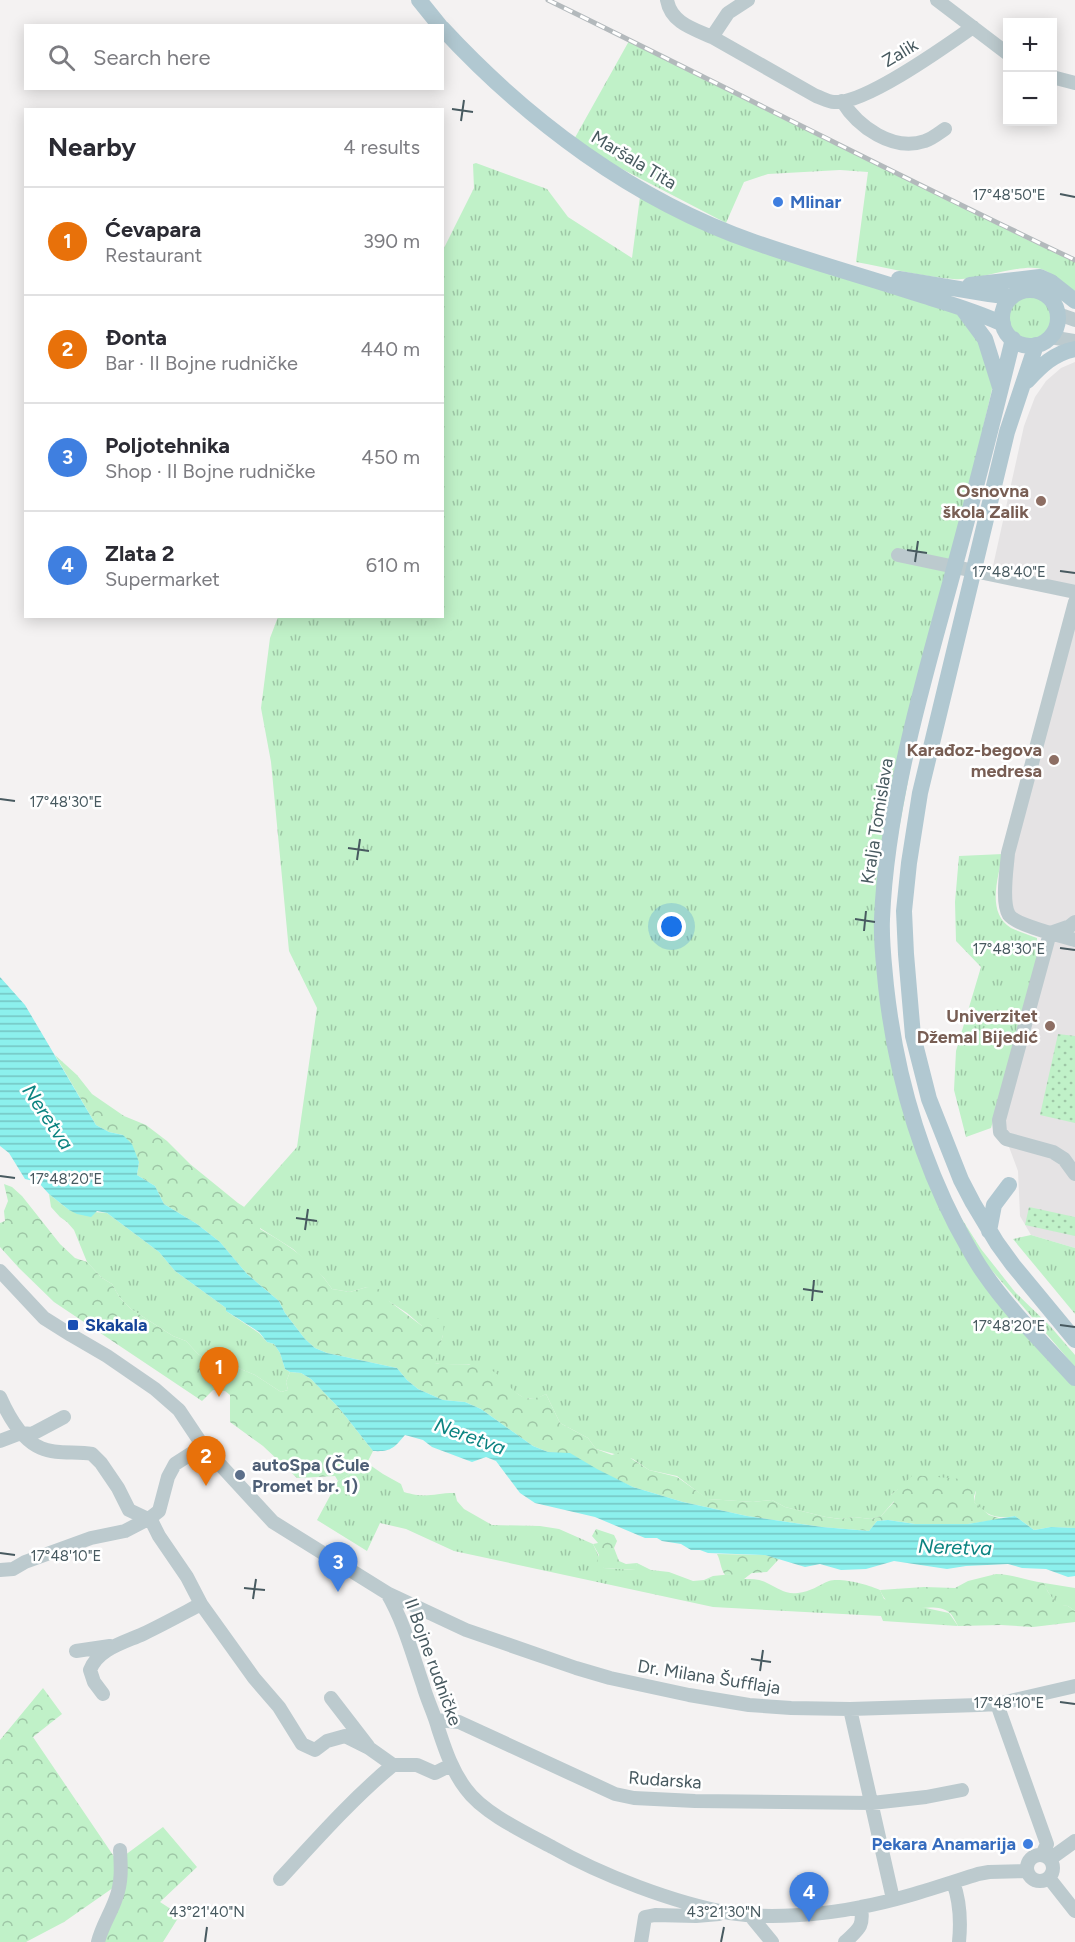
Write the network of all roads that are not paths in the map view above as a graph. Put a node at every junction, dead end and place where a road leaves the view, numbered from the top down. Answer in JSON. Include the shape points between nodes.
{"nodes":[{"id":1,"x":419,"y":0,"type":"edge"},
{"id":2,"x":667,"y":0,"type":"edge"},
{"id":3,"x":748,"y":0,"type":"edge"},
{"id":4,"x":937,"y":0,"type":"edge"},
{"id":5,"x":439,"y":24,"type":"edge"},
{"id":6,"x":973,"y":27,"type":"junction"},
{"id":7,"x":444,"y":30,"type":"edge"},
{"id":8,"x":712,"y":37,"type":"junction"},
{"id":9,"x":1003,"y":50,"type":"edge"},
{"id":10,"x":1057,"y":78,"type":"edge"},
{"id":11,"x":1075,"y":83,"type":"edge"},
{"id":12,"x":842,"y":101,"type":"junction"},
{"id":13,"x":945,"y":129,"type":"dead end"},
{"id":14,"x":839,"y":268,"type":"junction"},
{"id":15,"x":948,"y":287,"type":"junction"},
{"id":16,"x":1012,"y":297,"type":"junction"},
{"id":17,"x":1075,"y":301,"type":"edge"},
{"id":18,"x":962,"y":308,"type":"junction"},
{"id":19,"x":1058,"y":314,"type":"junction"},
{"id":20,"x":1075,"y":320,"type":"edge"},
{"id":21,"x":1003,"y":324,"type":"junction"},
{"id":22,"x":1013,"y":339,"type":"junction"},
{"id":23,"x":1043,"y":341,"type":"junction"},
{"id":24,"x":1075,"y":341,"type":"edge"},
{"id":25,"x":1075,"y":349,"type":"edge"},
{"id":26,"x":1022,"y":386,"type":"junction"},
{"id":27,"x":1000,"y":387,"type":"junction"},
{"id":28,"x":898,"y":555,"type":"dead end"},
{"id":29,"x":954,"y":567,"type":"junction"},
{"id":30,"x":974,"y":572,"type":"junction"},
{"id":31,"x":1075,"y":592,"type":"edge"},
{"id":32,"x":1075,"y":602,"type":"edge"},
{"id":33,"x":1075,"y":922,"type":"edge"},
{"id":34,"x":1050,"y":933,"type":"junction"},
{"id":35,"x":1075,"y":940,"type":"edge"},
{"id":36,"x":1053,"y":1152,"type":"junction"},
{"id":37,"x":1075,"y":1154,"type":"edge"},
{"id":38,"x":1075,"y":1174,"type":"edge"},
{"id":39,"x":1009,"y":1185,"type":"dead end"},
{"id":40,"x":989,"y":1231,"type":"junction"},
{"id":41,"x":2,"y":1276,"type":"edge"},
{"id":42,"x":1075,"y":1340,"type":"edge"},
{"id":43,"x":1075,"y":1378,"type":"edge"},
{"id":44,"x":0,"y":1397,"type":"edge"},
{"id":45,"x":64,"y":1417,"type":"dead end"},
{"id":46,"x":21,"y":1433,"type":"junction"},
{"id":47,"x":0,"y":1441,"type":"edge"},
{"id":48,"x":203,"y":1446,"type":"junction"},
{"id":49,"x":149,"y":1518,"type":"junction"},
{"id":50,"x":0,"y":1570,"type":"edge"},
{"id":51,"x":387,"y":1593,"type":"junction"},
{"id":52,"x":201,"y":1604,"type":"junction"},
{"id":53,"x":117,"y":1644,"type":"junction"},
{"id":54,"x":76,"y":1651,"type":"dead end"},
{"id":55,"x":1075,"y":1686,"type":"edge"},
{"id":56,"x":103,"y":1694,"type":"dead end"},
{"id":57,"x":331,"y":1698,"type":"dead end"},
{"id":58,"x":997,"y":1704,"type":"junction"},
{"id":59,"x":850,"y":1709,"type":"junction"},
{"id":60,"x":436,"y":1720,"type":"junction"},
{"id":61,"x":369,"y":1748,"type":"junction"},
{"id":62,"x":393,"y":1765,"type":"junction"},
{"id":63,"x":451,"y":1765,"type":"junction"},
{"id":64,"x":962,"y":1790,"type":"dead end"},
{"id":65,"x":872,"y":1803,"type":"junction"},
{"id":66,"x":1075,"y":1841,"type":"edge"},
{"id":67,"x":120,"y":1850,"type":"dead end"},
{"id":68,"x":1046,"y":1857,"type":"junction"},
{"id":69,"x":1026,"y":1871,"type":"junction"},
{"id":70,"x":1049,"y":1878,"type":"junction"},
{"id":71,"x":280,"y":1879,"type":"dead end"},
{"id":72,"x":953,"y":1882,"type":"junction"},
{"id":73,"x":893,"y":1899,"type":"junction"},
{"id":74,"x":861,"y":1907,"type":"junction"},
{"id":75,"x":1075,"y":1911,"type":"edge"},
{"id":76,"x":730,"y":1913,"type":"junction"},
{"id":77,"x":749,"y":1914,"type":"junction"},
{"id":78,"x":98,"y":1942,"type":"edge"},
{"id":79,"x":641,"y":1942,"type":"edge"},
{"id":80,"x":772,"y":1942,"type":"edge"},
{"id":81,"x":845,"y":1942,"type":"edge"},
{"id":82,"x":959,"y":1942,"type":"edge"}],
"edges":[{"from":1,"to":5,"type":"main road","name":"Maršala Tita"},
{"from":2,"to":8,"type":"street","name":"Zalik","via":[[675,18]]},
{"from":3,"to":8,"type":"street","via":[[728,13]]},
{"from":4,"to":6,"type":"street"},
{"from":6,"to":9,"type":"street"},
{"from":6,"to":12,"type":"street","name":"Zalik","via":[[863,97]]},
{"from":7,"to":14,"type":"main road","name":"Maršala Tita","via":[[552,130],[641,189],[731,234]]},
{"from":8,"to":12,"type":"street","name":"Zalik","via":[[816,96]]},
{"from":10,"to":11,"type":"street"},
{"from":12,"to":13,"type":"street","via":[[863,126],[888,140],[925,141]]},
{"from":14,"to":15,"type":"main road","name":"Maršala Tita"},
{"from":14,"to":18,"type":"main road","name":"Maršala Tita"},
{"from":15,"to":16,"type":"main road","name":"Maršala Tita"},
{"from":15,"to":17,"type":"main road","via":[[1041,277]]},
{"from":16,"to":19,"type":"main road","via":[[1036,290],[1050,298]]},
{"from":16,"to":21,"type":"main road","via":[[1004,309]]},
{"from":18,"to":21,"type":"main road","name":"Maršala Tita"},
{"from":18,"to":27,"type":"main road","via":[[985,339]]},
{"from":19,"to":20,"type":"street"},
{"from":19,"to":23,"type":"main road","via":[[1058,322]]},
{"from":21,"to":22,"type":"main road"},
{"from":22,"to":23,"type":"main road","via":[[1020,343]]},
{"from":22,"to":27,"type":"main road","name":"Kralja Tomislava"},
{"from":23,"to":24,"type":"street"},
{"from":23,"to":26,"type":"main road","name":"Kralja Tomislava"},
{"from":25,"to":26,"type":"main road","via":[[1050,358]]},
{"from":26,"to":30,"type":"main road","name":"Kralja Tomislava","via":[[1007,432]]},
{"from":27,"to":29,"type":"main road","name":"Kralja Tomislava"},
{"from":28,"to":29,"type":"street"},
{"from":29,"to":30,"type":"street"},
{"from":29,"to":43,"type":"main road","name":"Kralja Tomislava","via":[[915,718],[890,840],[882,920],[888,1003],[909,1103],[949,1211],[984,1273]]},
{"from":30,"to":31,"type":"street"},
{"from":30,"to":40,"type":"main road","name":"Kralja Tomislava","via":[[920,793],[904,911],[914,1036],[930,1099],[963,1183]]},
{"from":32,"to":34,"type":"street","via":[[1008,853],[1006,908],[1015,921]]},
{"from":33,"to":34,"type":"street"},
{"from":34,"to":35,"type":"street"},
{"from":34,"to":36,"type":"street","via":[[999,1120],[1000,1132],[1006,1139]]},
{"from":36,"to":37,"type":"street"},
{"from":36,"to":38,"type":"street"},
{"from":39,"to":40,"type":"main road","via":[[994,1205]]},
{"from":40,"to":42,"type":"main road","name":"Kralja Tomislava"},
{"from":41,"to":48,"type":"street","name":"II Bojne rudničke","via":[[44,1318],[155,1389],[179,1410]]},
{"from":44,"to":46,"type":"street"},
{"from":45,"to":46,"type":"street","via":[[32,1434]]},
{"from":46,"to":47,"type":"street"},
{"from":46,"to":49,"type":"street","via":[[40,1448],[92,1454],[129,1510]]},
{"from":48,"to":49,"type":"street","via":[[175,1464],[159,1511]]},
{"from":48,"to":51,"type":"street","name":"II Bojne rudničke","via":[[273,1522]]},
{"from":49,"to":50,"type":"street","via":[[125,1531],[91,1538],[13,1569]]},
{"from":49,"to":52,"type":"street"},
{"from":51,"to":59,"type":"street","name":"Dr. Milana Šufflaja","via":[[466,1630],[610,1678],[749,1705]]},
{"from":51,"to":60,"type":"street","name":"II Bojne rudničke","via":[[404,1627]]},
{"from":52,"to":53,"type":"street"},
{"from":52,"to":61,"type":"street","via":[[302,1744],[315,1750],[345,1736]]},
{"from":53,"to":54,"type":"street"},
{"from":53,"to":56,"type":"street","via":[[93,1662],[90,1670]]},
{"from":55,"to":58,"type":"street","name":"Dr. Milana Šufflaja"},
{"from":57,"to":61,"type":"street"},
{"from":58,"to":59,"type":"street","name":"Dr. Milana Šufflaja"},
{"from":58,"to":68,"type":"street","via":[[1047,1844]]},
{"from":59,"to":65,"type":"street"},
{"from":60,"to":63,"type":"street","name":"II Bojne rudničke"},
{"from":60,"to":65,"type":"street","name":"Rudarska","via":[[459,1722],[615,1794],[634,1798]]},
{"from":61,"to":62,"type":"street"},
{"from":62,"to":63,"type":"street","via":[[417,1765],[435,1773]]},
{"from":62,"to":71,"type":"street"},
{"from":63,"to":76,"type":"street","name":"II Bojne rudničke","via":[[467,1791],[484,1806],[573,1859],[695,1905]]},
{"from":64,"to":65,"type":"street","name":"Rudarska"},
{"from":65,"to":73,"type":"street"},
{"from":66,"to":68,"type":"street"},
{"from":67,"to":78,"type":"street","via":[[116,1900]]},
{"from":68,"to":69,"type":"street","via":[[1031,1858]]},
{"from":68,"to":70,"type":"street","via":[[1053,1867]]},
{"from":69,"to":70,"type":"street","via":[[1037,1881]]},
{"from":69,"to":72,"type":"street","via":[[990,1872]]},
{"from":70,"to":75,"type":"street"},
{"from":72,"to":73,"type":"street"},
{"from":72,"to":82,"type":"street","via":[[959,1909]]},
{"from":73,"to":74,"type":"street"},
{"from":74,"to":77,"type":"street"},
{"from":74,"to":81,"type":"street","via":[[860,1928]]},
{"from":76,"to":77,"type":"street"},
{"from":76,"to":79,"type":"street","via":[[645,1917]]},
{"from":77,"to":80,"type":"street"}]}
